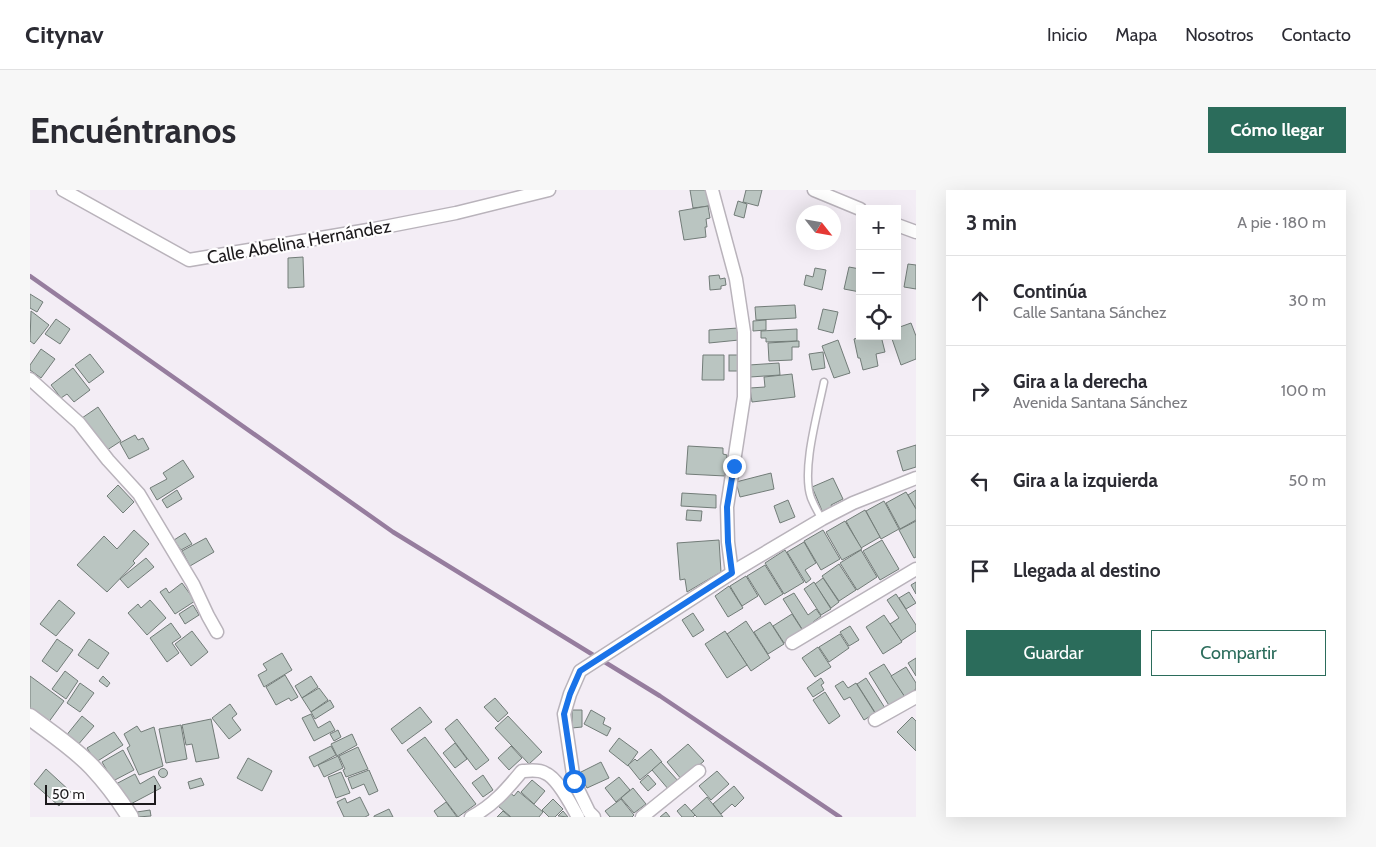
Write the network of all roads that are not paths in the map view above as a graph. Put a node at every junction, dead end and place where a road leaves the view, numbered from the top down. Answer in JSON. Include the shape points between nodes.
{"nodes":[{"id":1,"x":63,"y":190,"type":"edge"},
{"id":2,"x":549,"y":190,"type":"edge"},
{"id":3,"x":712,"y":190,"type":"edge"},
{"id":4,"x":814,"y":190,"type":"edge"},
{"id":5,"x":856,"y":207,"type":"edge"},
{"id":6,"x":901,"y":226,"type":"edge"},
{"id":7,"x":916,"y":232,"type":"edge"},
{"id":8,"x":30,"y":379,"type":"edge"},
{"id":9,"x":824,"y":382,"type":"dead end"},
{"id":10,"x":916,"y":478,"type":"edge"},
{"id":11,"x":822,"y":519,"type":"junction"},
{"id":12,"x":916,"y":569,"type":"edge"},
{"id":13,"x":732,"y":573,"type":"junction"},
{"id":14,"x":216,"y":632,"type":"dead end"},
{"id":15,"x":792,"y":643,"type":"dead end"},
{"id":16,"x":916,"y":697,"type":"edge"},
{"id":17,"x":30,"y":717,"type":"edge"},
{"id":18,"x":875,"y":720,"type":"dead end"},
{"id":19,"x":699,"y":771,"type":"dead end"},
{"id":20,"x":586,"y":816,"type":"edge"},
{"id":21,"x":130,"y":817,"type":"edge"},
{"id":22,"x":471,"y":817,"type":"edge"},
{"id":23,"x":642,"y":817,"type":"edge"}],
"edges":[{"from":1,"to":2,"type":"street","name":"Calle Abelina Hernández","via":[[189,260],[374,229]]},
{"from":3,"to":13,"type":"street","via":[[736,279],[744,332],[744,397],[727,507]]},
{"from":4,"to":5,"type":"street"},
{"from":6,"to":7,"type":"street"},
{"from":8,"to":14,"type":"street","via":[[79,423],[139,494],[193,584]]},
{"from":9,"to":11,"type":"lane","via":[[810,453],[808,482],[811,498]]},
{"from":10,"to":11,"type":"street","via":[[852,503]]},
{"from":11,"to":13,"type":"street"},
{"from":12,"to":15,"type":"street"},
{"from":13,"to":20,"type":"street","via":[[580,671],[564,714],[574,781]]},
{"from":16,"to":18,"type":"street"},
{"from":17,"to":21,"type":"street","via":[[92,767]]},
{"from":19,"to":23,"type":"street"},
{"from":20,"to":22,"type":"street","via":[[547,773],[538,770],[522,771],[499,798]]}]}
